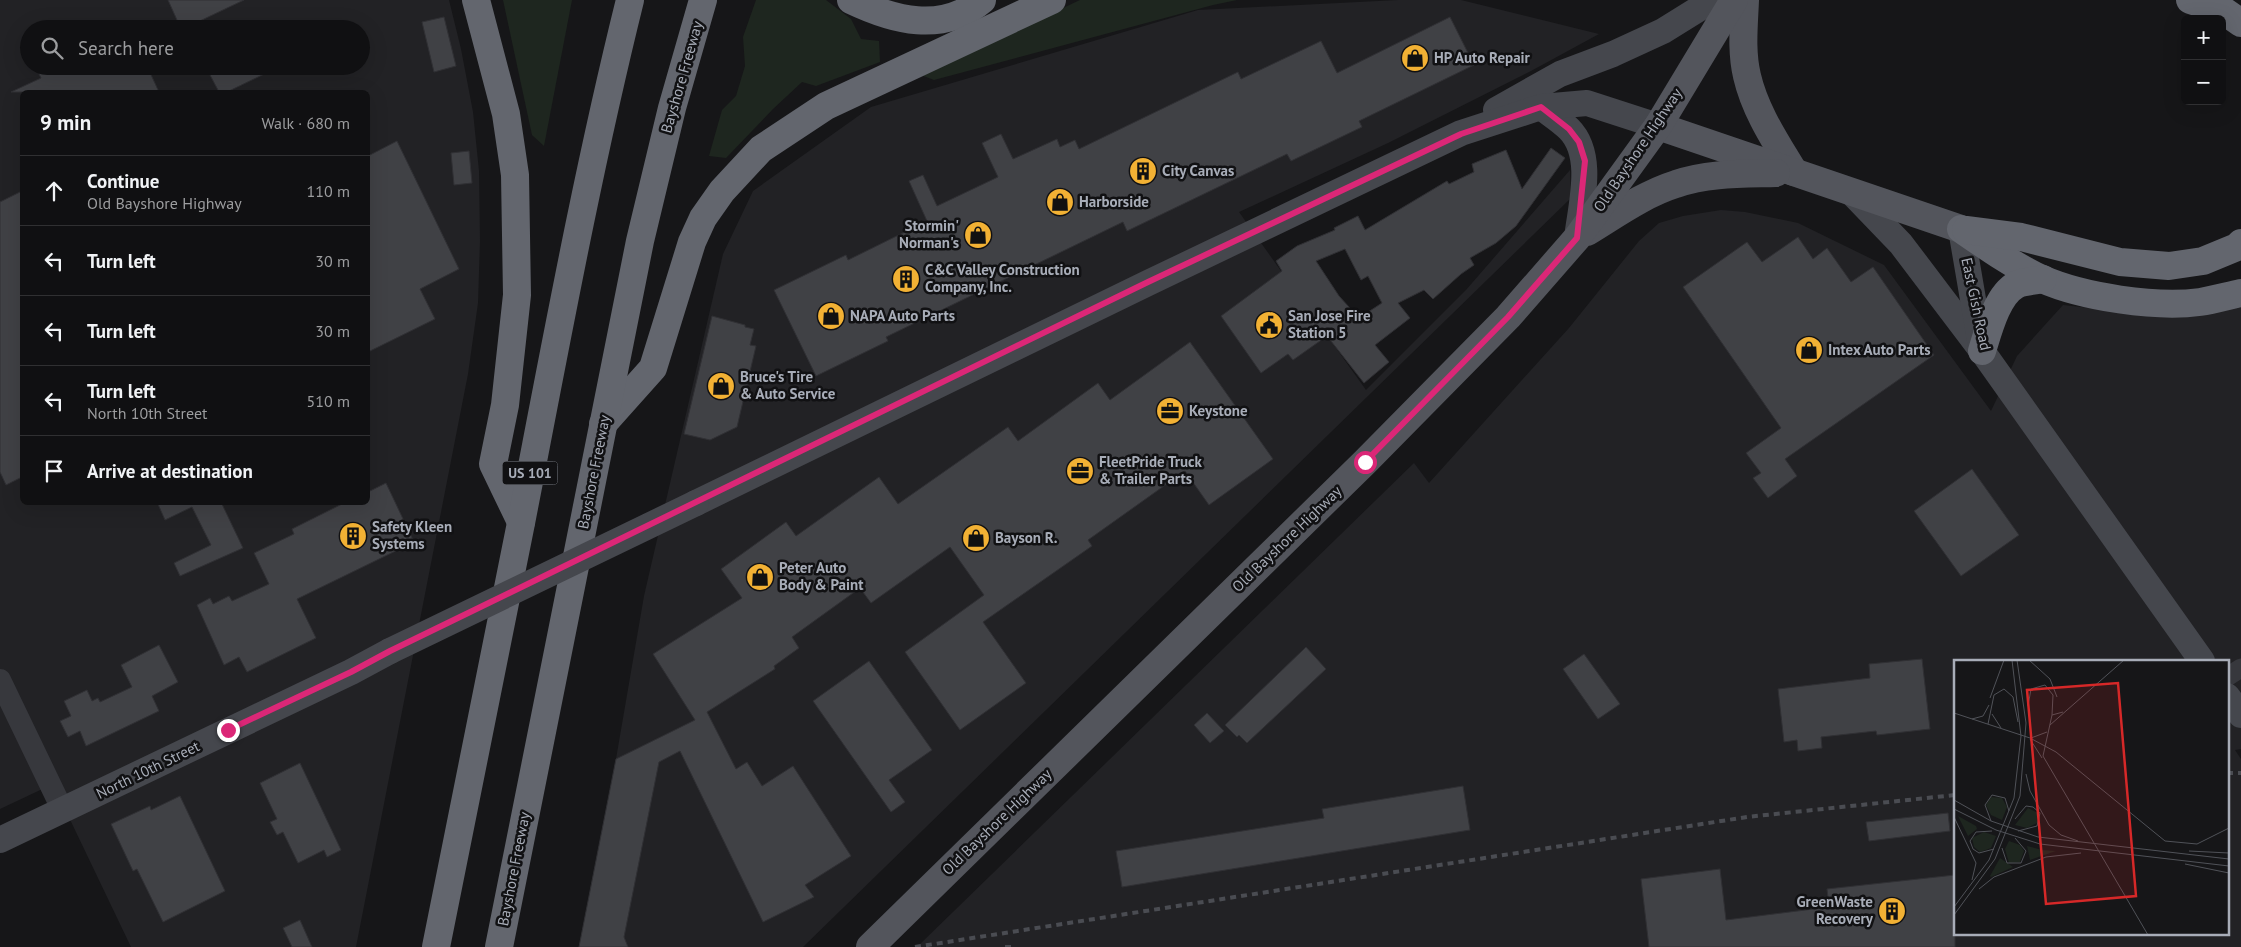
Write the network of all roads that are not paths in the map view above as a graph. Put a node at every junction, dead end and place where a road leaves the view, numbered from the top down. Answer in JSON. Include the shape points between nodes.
{"nodes":[{"id":1,"x":476,"y":0,"type":"edge"},
{"id":2,"x":630,"y":0,"type":"edge"},
{"id":3,"x":703,"y":0,"type":"edge"},
{"id":4,"x":851,"y":0,"type":"edge"},
{"id":5,"x":982,"y":0,"type":"edge"},
{"id":6,"x":1052,"y":0,"type":"edge"},
{"id":7,"x":1713,"y":0,"type":"edge"},
{"id":8,"x":1734,"y":0,"type":"edge"},
{"id":9,"x":1745,"y":0,"type":"edge"},
{"id":10,"x":2190,"y":0,"type":"edge"},
{"id":11,"x":2241,"y":24,"type":"edge"},
{"id":12,"x":1541,"y":107,"type":"junction"},
{"id":13,"x":1658,"y":126,"type":"junction"},
{"id":14,"x":1461,"y":134,"type":"junction"},
{"id":15,"x":1794,"y":172,"type":"junction"},
{"id":16,"x":1851,"y":192,"type":"junction"},
{"id":17,"x":1961,"y":229,"type":"junction"},
{"id":18,"x":1577,"y":238,"type":"junction"},
{"id":19,"x":2241,"y":243,"type":"edge"},
{"id":20,"x":2043,"y":279,"type":"junction"},
{"id":21,"x":2241,"y":294,"type":"edge"},
{"id":22,"x":1982,"y":351,"type":"junction"},
{"id":23,"x":603,"y":424,"type":"junction"},
{"id":24,"x":521,"y":522,"type":"junction"},
{"id":25,"x":2201,"y":660,"type":"edge"},
{"id":26,"x":2241,"y":668,"type":"edge"},
{"id":27,"x":2228,"y":676,"type":"edge"},
{"id":28,"x":0,"y":680,"type":"edge"},
{"id":29,"x":2228,"y":697,"type":"edge"},
{"id":30,"x":2241,"y":715,"type":"edge"},
{"id":31,"x":63,"y":810,"type":"junction"},
{"id":32,"x":0,"y":840,"type":"edge"},
{"id":33,"x":436,"y":947,"type":"edge"},
{"id":34,"x":499,"y":947,"type":"edge"},
{"id":35,"x":870,"y":947,"type":"edge"}],
"edges":[{"from":1,"to":24,"type":"highway","via":[[506,114],[515,175],[517,295],[504,405],[493,464]]},
{"from":2,"to":24,"type":"highway","number":"US 101","via":[[603,108]]},
{"from":3,"to":23,"type":"highway","name":"Bayshore Freeway","via":[[672,108],[640,241]]},
{"from":4,"to":5,"type":"highway","via":[[881,14],[916,20],[956,16]]},
{"from":6,"to":23,"type":"highway","via":[[826,106],[761,149],[722,191],[703,218],[692,242],[653,368]]},
{"from":7,"to":14,"type":"main road","via":[[1663,31],[1560,74]]},
{"from":8,"to":13,"type":"main road","name":"Old Bayshore Highway"},
{"from":9,"to":15,"type":"main road","via":[[1743,48],[1747,76],[1759,111]]},
{"from":10,"to":11,"type":"highway","via":[[2224,11]]},
{"from":12,"to":13,"type":"main road","name":"North 10th Street","via":[[1587,103]]},
{"from":12,"to":14,"type":"main road","name":"North 10th Street"},
{"from":12,"to":18,"type":"main road","via":[[1569,129],[1579,142],[1585,161]]},
{"from":13,"to":15,"type":"main road"},
{"from":13,"to":18,"type":"main road","name":"Old Bayshore Highway"},
{"from":14,"to":31,"type":"main road","name":"North 10th Street","bridge":true,"via":[[1148,282]]},
{"from":15,"to":16,"type":"main road"},
{"from":15,"to":18,"type":"main road","via":[[1716,175],[1675,184]]},
{"from":16,"to":17,"type":"main road"},
{"from":16,"to":22,"type":"main road","via":[[1901,244]]},
{"from":17,"to":19,"type":"highway","via":[[2021,237],[2120,262],[2169,266],[2203,261]]},
{"from":17,"to":20,"type":"highway","via":[[1997,254]]},
{"from":17,"to":22,"type":"main road","name":"East Gish Road"},
{"from":18,"to":35,"type":"main road","name":"Old Bayshore Highway","via":[[1508,317],[1365,462]]},
{"from":20,"to":21,"type":"highway","via":[[2099,297],[2159,303],[2199,302]]},
{"from":20,"to":22,"type":"highway","via":[[2016,285],[2005,295],[1992,320]]},
{"from":22,"to":25,"type":"main road","name":"East Gish Road"},
{"from":23,"to":34,"type":"highway","name":"Bayshore Freeway"},
{"from":24,"to":33,"type":"highway","number":"US 101"},
{"from":26,"to":27,"type":"street"},
{"from":28,"to":31,"type":"street"},
{"from":29,"to":30,"type":"main road"},
{"from":31,"to":32,"type":"main road","name":"North 10th Street"}]}
